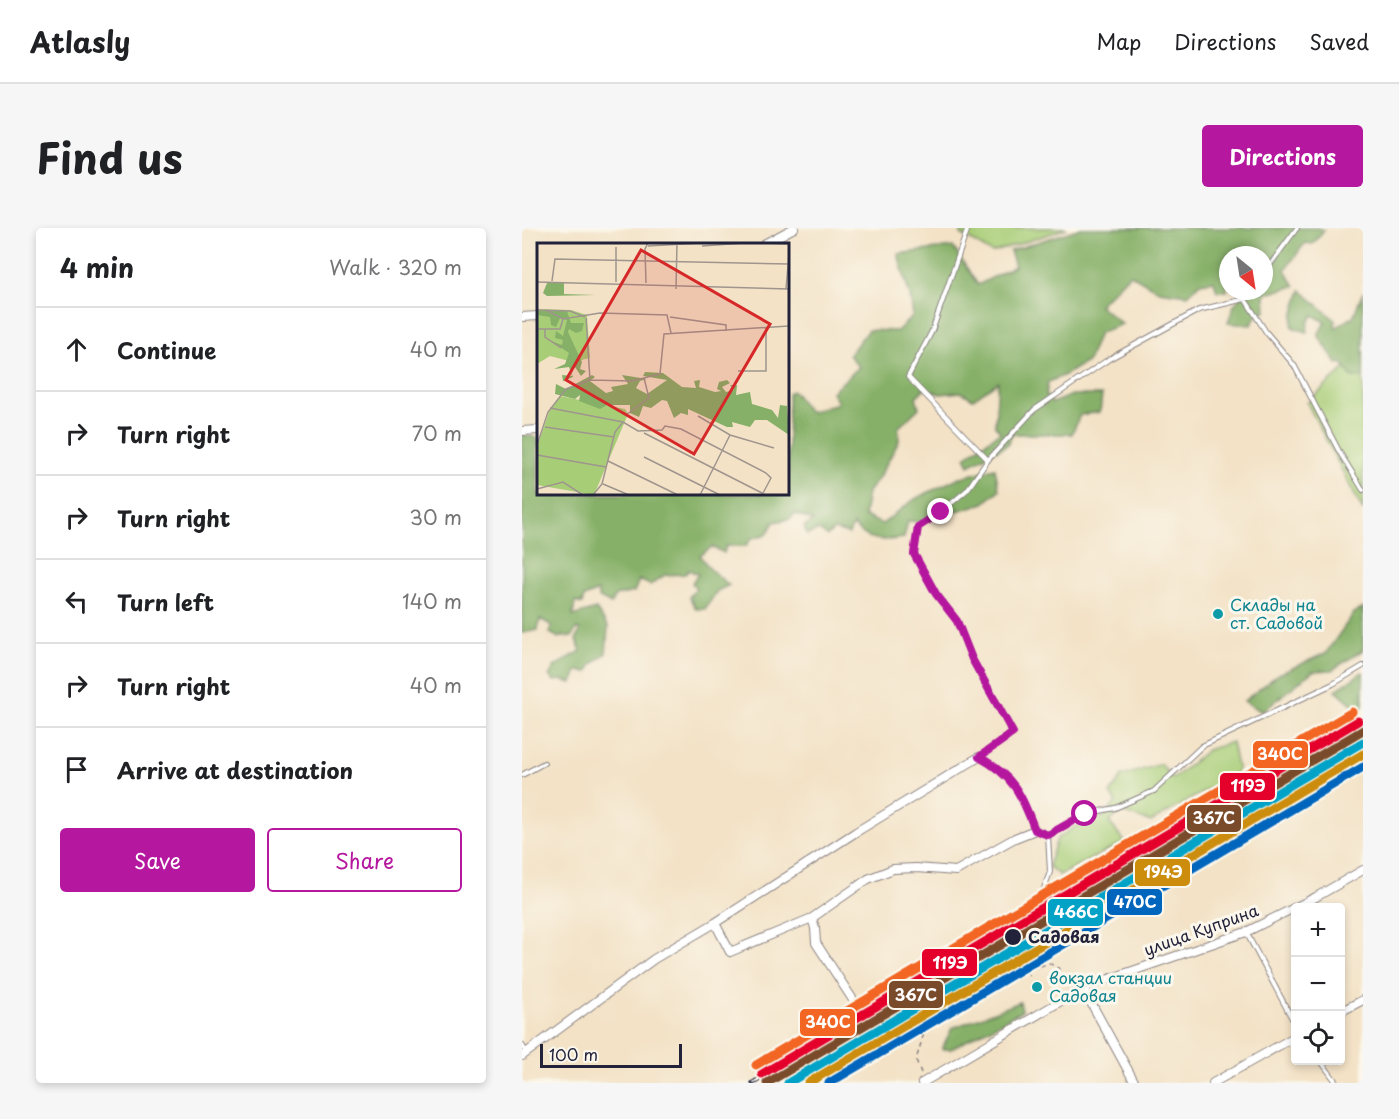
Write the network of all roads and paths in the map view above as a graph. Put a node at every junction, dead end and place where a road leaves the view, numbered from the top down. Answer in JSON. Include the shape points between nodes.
{"nodes":[{"id":1,"x":794,"y":228,"type":"edge"},
{"id":2,"x":968,"y":228,"type":"edge"},
{"id":3,"x":1297,"y":228,"type":"edge"},
{"id":4,"x":766,"y":243,"type":"edge"},
{"id":5,"x":1273,"y":261,"type":"edge"},
{"id":6,"x":1241,"y":300,"type":"edge"},
{"id":7,"x":1246,"y":300,"type":"edge"},
{"id":8,"x":537,"y":316,"type":"edge"},
{"id":9,"x":522,"y":317,"type":"edge"},
{"id":10,"x":537,"y":430,"type":"edge"},
{"id":11,"x":522,"y":431,"type":"edge"},
{"id":12,"x":988,"y":460,"type":"junction"},
{"id":13,"x":1363,"y":490,"type":"edge"},
{"id":14,"x":1363,"y":666,"type":"edge"},
{"id":15,"x":979,"y":757,"type":"junction"},
{"id":16,"x":544,"y":763,"type":"dead end"},
{"id":17,"x":522,"y":775,"type":"edge"},
{"id":18,"x":1035,"y":830,"type":"junction"},
{"id":19,"x":1048,"y":835,"type":"junction"},
{"id":20,"x":1363,"y":870,"type":"edge"},
{"id":21,"x":1043,"y":891,"type":"dead end"},
{"id":22,"x":812,"y":918,"type":"junction"},
{"id":23,"x":715,"y":922,"type":"junction"},
{"id":24,"x":1246,"y":932,"type":"junction"},
{"id":25,"x":1018,"y":957,"type":"dead end"},
{"id":26,"x":1026,"y":971,"type":"junction"},
{"id":27,"x":1030,"y":978,"type":"dead end"},
{"id":28,"x":1079,"y":990,"type":"junction"},
{"id":29,"x":1363,"y":1000,"type":"edge"},
{"id":30,"x":855,"y":1004,"type":"dead end"},
{"id":31,"x":1343,"y":1011,"type":"edge"},
{"id":32,"x":1291,"y":1017,"type":"edge"},
{"id":33,"x":1291,"y":1039,"type":"edge"},
{"id":34,"x":524,"y":1051,"type":"edge"},
{"id":35,"x":1324,"y":1065,"type":"edge"},
{"id":36,"x":923,"y":1082,"type":"edge"},
{"id":37,"x":1135,"y":1083,"type":"edge"},
{"id":38,"x":1213,"y":1083,"type":"edge"},
{"id":39,"x":1337,"y":1083,"type":"edge"}],
"edges":[{"from":1,"to":4,"type":"street"},
{"from":2,"to":12,"type":"lane","via":[[932,331],[908,376]]},
{"from":3,"to":5,"type":"lane"},
{"from":6,"to":12,"type":"lane","via":[[1199,310],[1109,359],[1034,410]]},
{"from":7,"to":13,"type":"lane","via":[[1294,365]]},
{"from":8,"to":9,"type":"street"},
{"from":10,"to":11,"type":"street"},
{"from":12,"to":15,"type":"lane","via":[[967,490],[918,527],[914,554],[936,594],[957,621],[972,659],[1013,733]]},
{"from":14,"to":19,"type":"lane","via":[[1202,746],[1155,791],[1115,808],[1085,814]]},
{"from":15,"to":18,"type":"lane","via":[[999,768],[1011,781]]},
{"from":15,"to":23,"type":"street"},
{"from":16,"to":17,"type":"lane"},
{"from":18,"to":19,"type":"lane"},
{"from":18,"to":22,"type":"street","via":[[956,871],[892,869],[868,879]]},
{"from":19,"to":21,"type":"lane","via":[[1050,872]]},
{"from":20,"to":24,"type":"street","name":"улица Куприна"},
{"from":22,"to":23,"type":"street","via":[[730,952]]},
{"from":22,"to":30,"type":"street","via":[[816,943]]},
{"from":23,"to":34,"type":"street","via":[[654,959]]},
{"from":24,"to":28,"type":"street","name":"улица Куприна"},
{"from":24,"to":32,"type":"lane"},
{"from":25,"to":26,"type":"path"},
{"from":26,"to":27,"type":"path"},
{"from":26,"to":28,"type":"path","via":[[1049,963]]},
{"from":26,"to":36,"type":"path","via":[[984,994],[957,1002],[926,1026],[916,1060]]},
{"from":28,"to":36,"type":"street","name":"улица Куприна"},
{"from":28,"to":37,"type":"street"},
{"from":29,"to":31,"type":"street"},
{"from":33,"to":38,"type":"street"},
{"from":35,"to":39,"type":"lane"}]}
